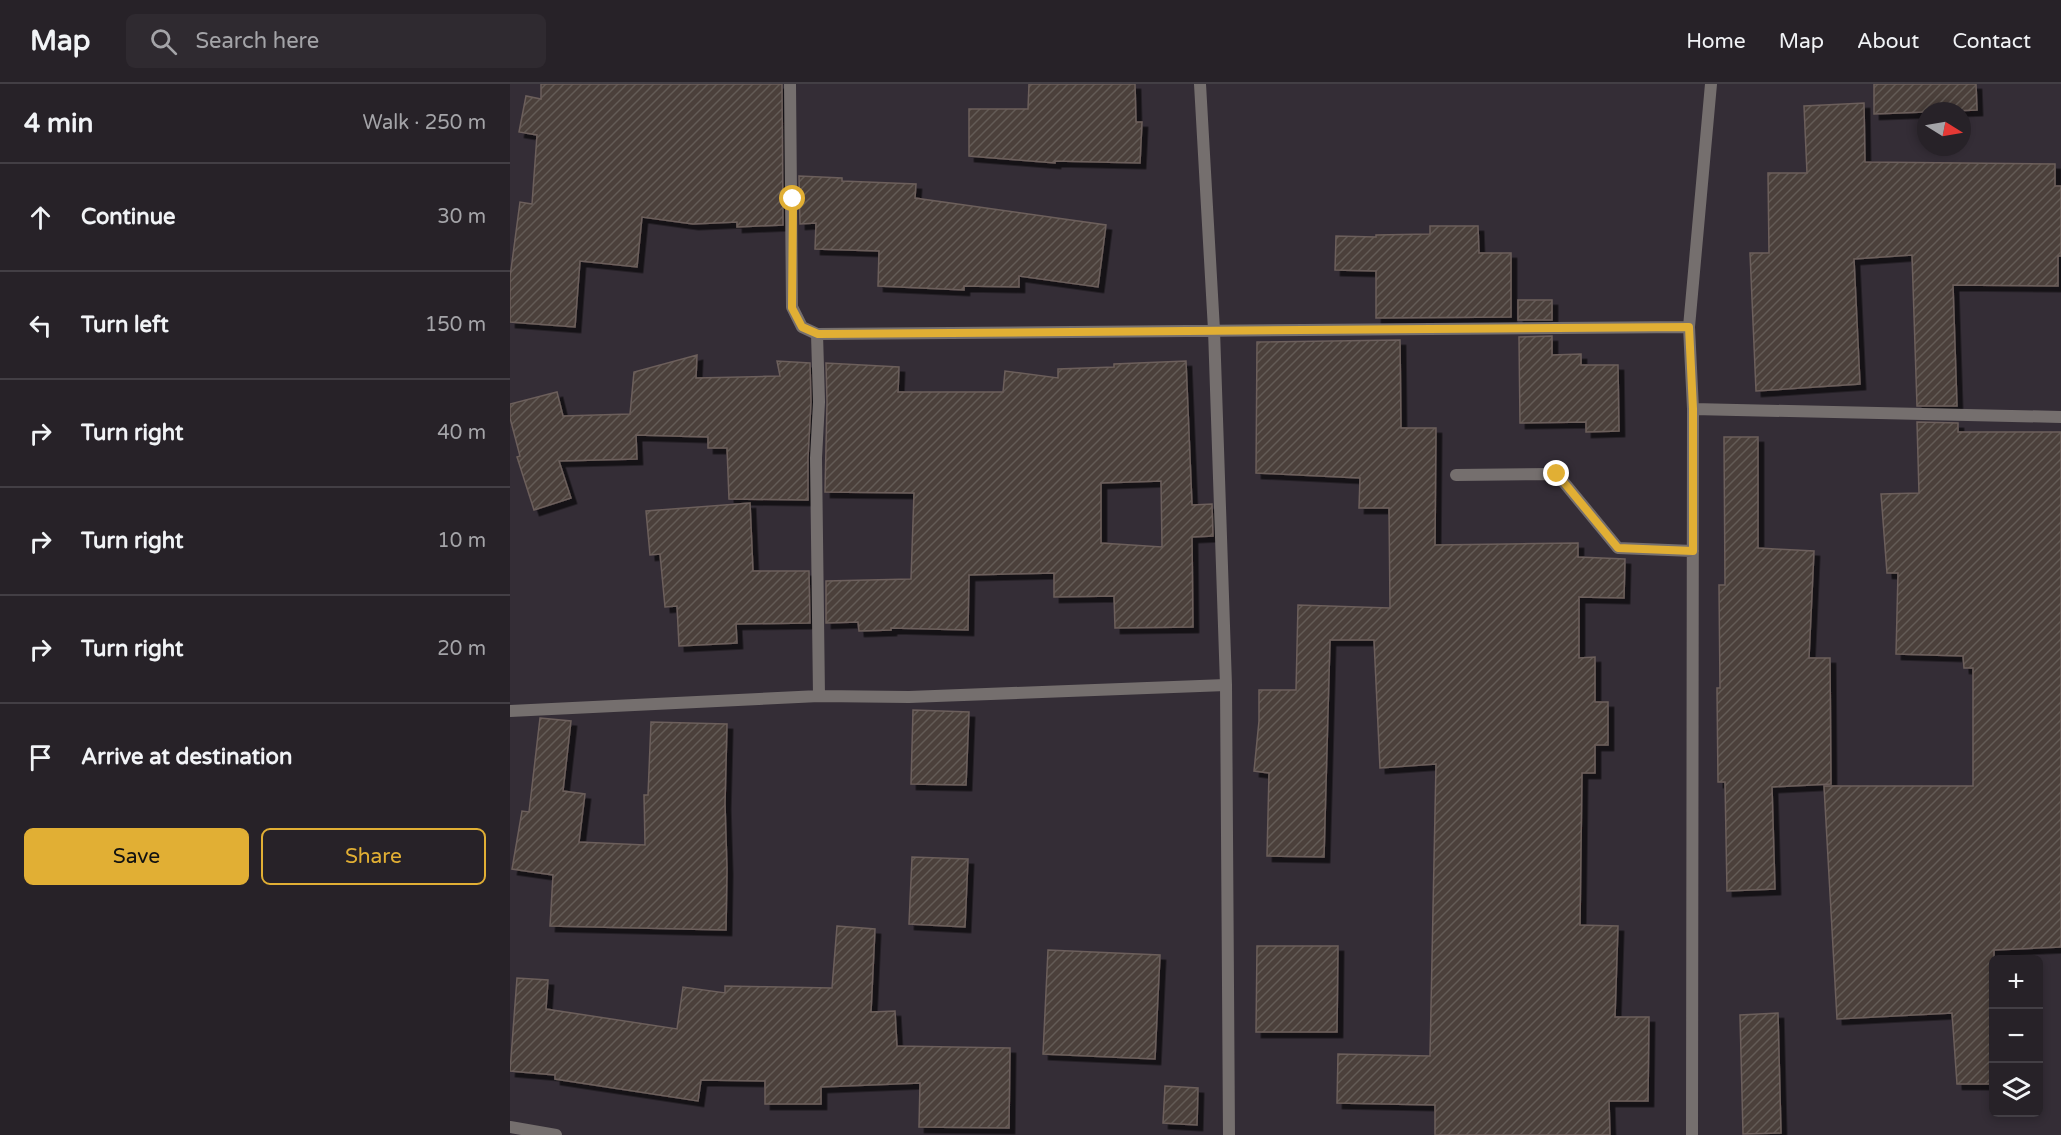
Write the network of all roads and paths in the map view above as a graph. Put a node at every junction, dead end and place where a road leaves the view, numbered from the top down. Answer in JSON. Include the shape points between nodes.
{"nodes":[{"id":1,"x":790,"y":84,"type":"edge"},
{"id":2,"x":1200,"y":84,"type":"edge"},
{"id":3,"x":1711,"y":84,"type":"edge"},
{"id":4,"x":1689,"y":327,"type":"junction"},
{"id":5,"x":1214,"y":330,"type":"junction"},
{"id":6,"x":818,"y":334,"type":"junction"},
{"id":7,"x":1693,"y":409,"type":"junction"},
{"id":8,"x":2061,"y":417,"type":"edge"},
{"id":9,"x":1456,"y":475,"type":"dead end"},
{"id":10,"x":1693,"y":551,"type":"junction"},
{"id":11,"x":1226,"y":685,"type":"junction"},
{"id":12,"x":819,"y":696,"type":"junction"},
{"id":13,"x":510,"y":711,"type":"edge"},
{"id":14,"x":510,"y":1127,"type":"edge"},
{"id":15,"x":556,"y":1135,"type":"edge"},
{"id":16,"x":1229,"y":1135,"type":"edge"},
{"id":17,"x":1692,"y":1135,"type":"edge"}],
"edges":[{"from":1,"to":6,"type":"street","via":[[792,308],[802,327]]},
{"from":2,"to":5,"type":"street"},
{"from":3,"to":4,"type":"street"},
{"from":4,"to":5,"type":"street"},
{"from":4,"to":7,"type":"street"},
{"from":5,"to":6,"type":"street"},
{"from":5,"to":11,"type":"street"},
{"from":6,"to":12,"type":"street"},
{"from":7,"to":8,"type":"street"},
{"from":7,"to":10,"type":"street"},
{"from":9,"to":10,"type":"street","via":[[1557,474],[1618,548]]},
{"from":10,"to":17,"type":"street"},
{"from":11,"to":12,"type":"street","via":[[909,697]]},
{"from":11,"to":16,"type":"street"},
{"from":12,"to":13,"type":"street"},
{"from":14,"to":15,"type":"street"}]}
